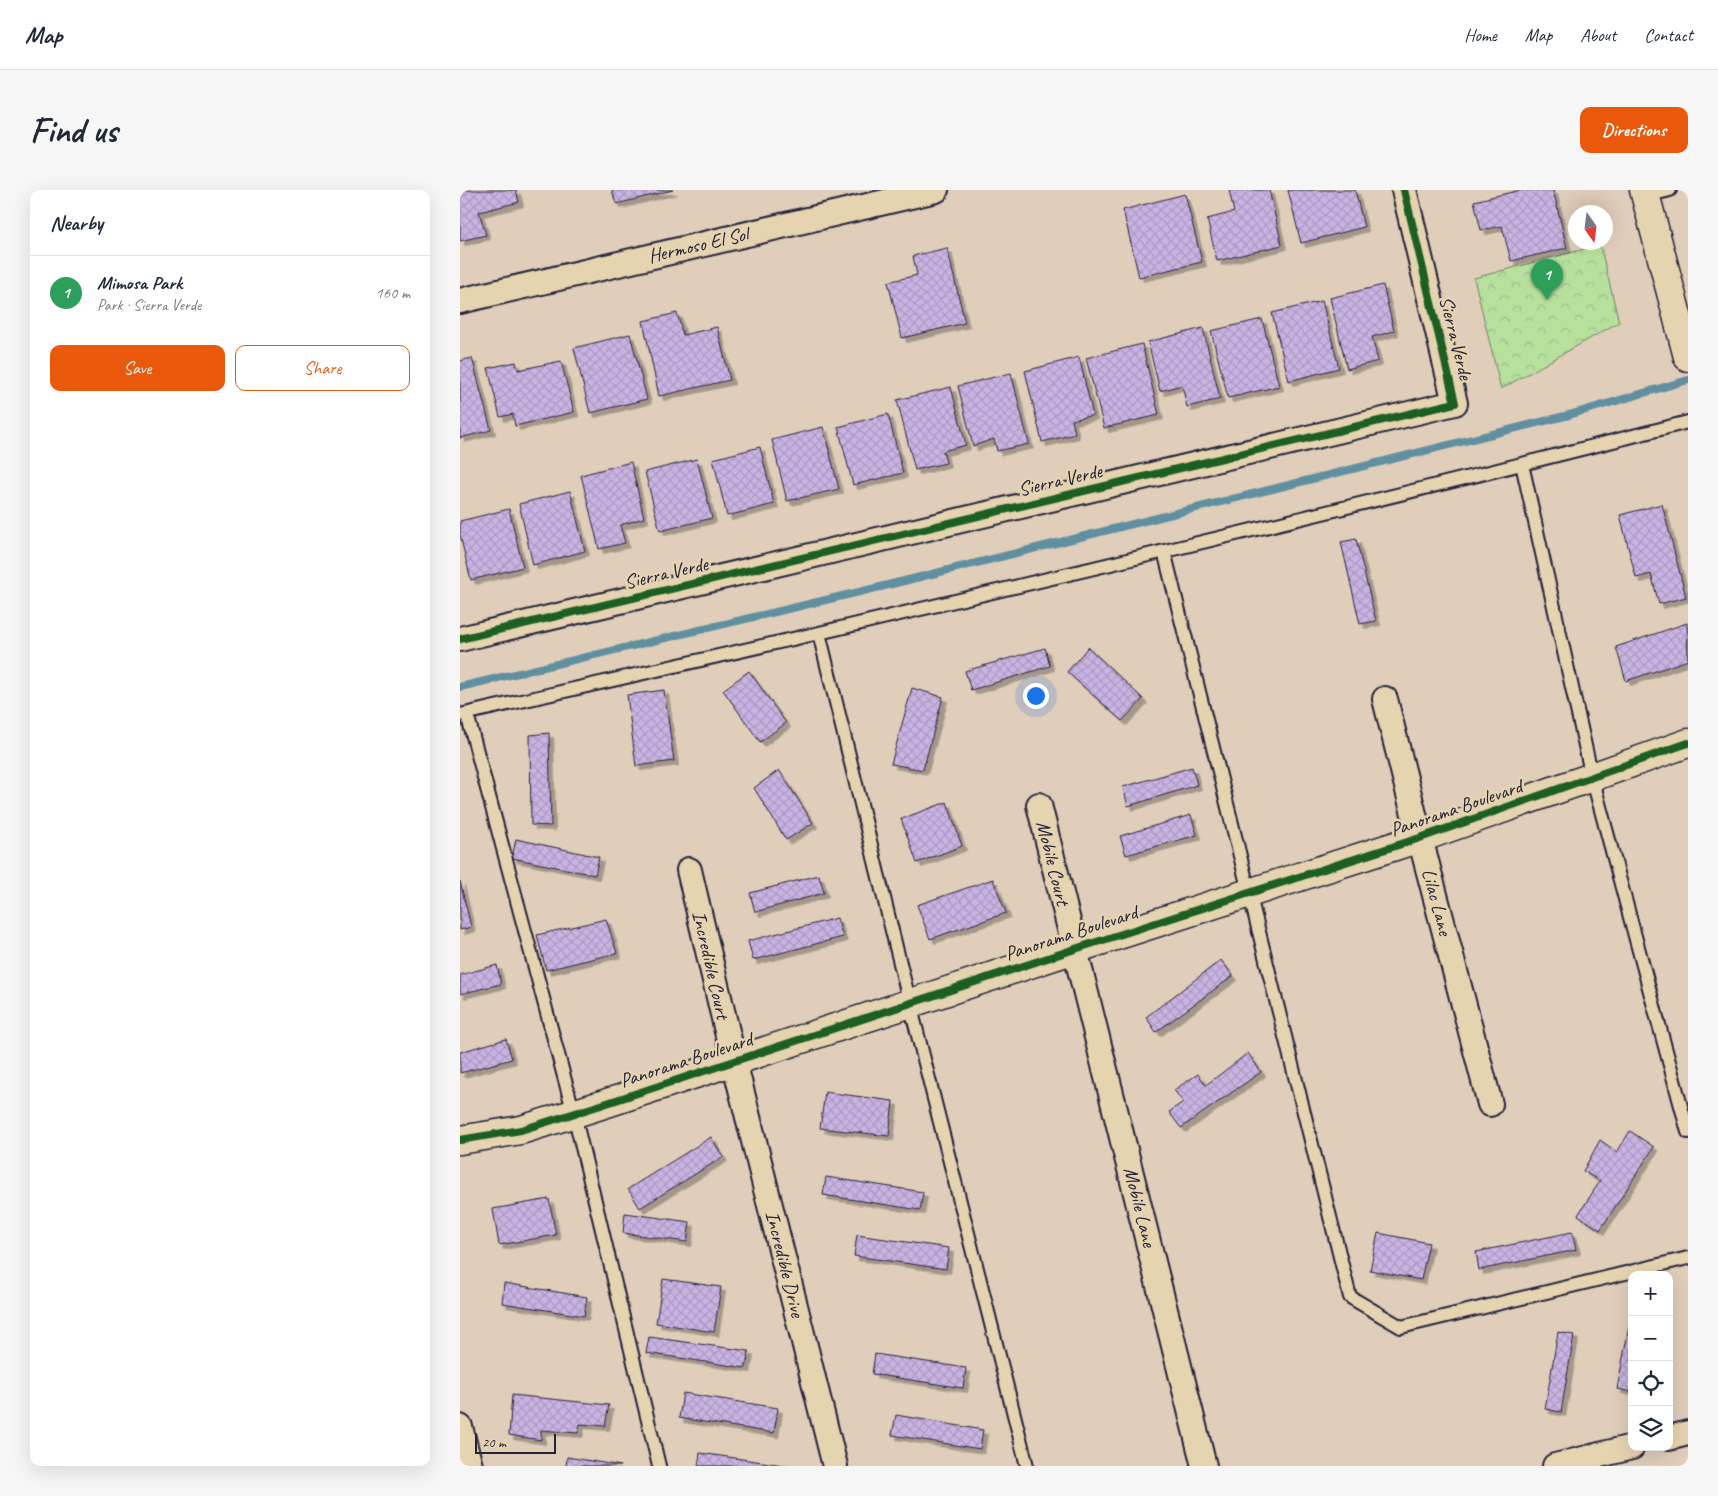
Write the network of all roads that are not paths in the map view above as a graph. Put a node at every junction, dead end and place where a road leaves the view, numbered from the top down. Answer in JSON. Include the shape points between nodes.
{"nodes":[{"id":1,"x":936,"y":190,"type":"edge"},
{"id":2,"x":1404,"y":190,"type":"edge"},
{"id":3,"x":1653,"y":192,"type":"edge"},
{"id":4,"x":460,"y":301,"type":"edge"},
{"id":5,"x":1687,"y":353,"type":"edge"},
{"id":6,"x":1688,"y":422,"type":"edge"},
{"id":7,"x":1522,"y":464,"type":"junction"},
{"id":8,"x":1164,"y":551,"type":"junction"},
{"id":9,"x":819,"y":633,"type":"junction"},
{"id":10,"x":460,"y":639,"type":"edge"},
{"id":11,"x":1385,"y":699,"type":"dead end"},
{"id":12,"x":464,"y":714,"type":"edge"},
{"id":13,"x":1688,"y":743,"type":"edge"},
{"id":14,"x":1592,"y":777,"type":"junction"},
{"id":15,"x":1039,"y":806,"type":"dead end"},
{"id":16,"x":1420,"y":838,"type":"junction"},
{"id":17,"x":689,"y":870,"type":"dead end"},
{"id":18,"x":1250,"y":893,"type":"junction"},
{"id":19,"x":1075,"y":949,"type":"junction"},
{"id":20,"x":910,"y":1004,"type":"junction"},
{"id":21,"x":734,"y":1061,"type":"junction"},
{"id":22,"x":1490,"y":1104,"type":"dead end"},
{"id":23,"x":574,"y":1114,"type":"junction"},
{"id":24,"x":1688,"y":1132,"type":"edge"},
{"id":25,"x":460,"y":1140,"type":"edge"},
{"id":26,"x":1688,"y":1258,"type":"edge"},
{"id":27,"x":460,"y":1427,"type":"edge"},
{"id":28,"x":1688,"y":1433,"type":"edge"},
{"id":29,"x":1673,"y":1437,"type":"edge"},
{"id":30,"x":1628,"y":1448,"type":"edge"},
{"id":31,"x":470,"y":1466,"type":"edge"},
{"id":32,"x":659,"y":1466,"type":"edge"},
{"id":33,"x":835,"y":1466,"type":"edge"},
{"id":34,"x":1027,"y":1466,"type":"edge"},
{"id":35,"x":1204,"y":1466,"type":"edge"},
{"id":36,"x":1555,"y":1466,"type":"edge"}],
"edges":[{"from":1,"to":4,"type":"street","name":"Hermoso El Sol"},
{"from":2,"to":10,"type":"street","name":"Sierra Verde","via":[[1455,403]]},
{"from":3,"to":5,"type":"street"},
{"from":6,"to":7,"type":"lane"},
{"from":7,"to":8,"type":"lane"},
{"from":7,"to":14,"type":"lane"},
{"from":8,"to":9,"type":"lane"},
{"from":8,"to":18,"type":"lane"},
{"from":9,"to":12,"type":"lane"},
{"from":9,"to":20,"type":"lane"},
{"from":11,"to":16,"type":"street","name":"Lilac Lane"},
{"from":12,"to":23,"type":"lane"},
{"from":13,"to":14,"type":"street","name":"Panorama Boulevard"},
{"from":14,"to":16,"type":"street","name":"Panorama Boulevard"},
{"from":14,"to":24,"type":"lane"},
{"from":15,"to":19,"type":"street","name":"Mobile Court"},
{"from":16,"to":18,"type":"street","name":"Panorama Boulevard"},
{"from":16,"to":22,"type":"street","name":"Lilac Lane"},
{"from":17,"to":21,"type":"street","name":"Incredible Court"},
{"from":18,"to":19,"type":"street","name":"Panorama Boulevard"},
{"from":18,"to":26,"type":"lane","via":[[1350,1297],[1401,1327]]},
{"from":19,"to":20,"type":"street","name":"Panorama Boulevard"},
{"from":19,"to":35,"type":"street","name":"Mobile Lane"},
{"from":20,"to":21,"type":"street","name":"Panorama Boulevard"},
{"from":20,"to":34,"type":"lane"},
{"from":21,"to":23,"type":"street","name":"Panorama Boulevard"},
{"from":21,"to":33,"type":"street","name":"Incredible Drive"},
{"from":23,"to":25,"type":"street","name":"Panorama Boulevard","via":[[521,1130]]},
{"from":23,"to":32,"type":"lane"},
{"from":27,"to":31,"type":"street"},
{"from":28,"to":29,"type":"street"},
{"from":30,"to":36,"type":"street"}]}
